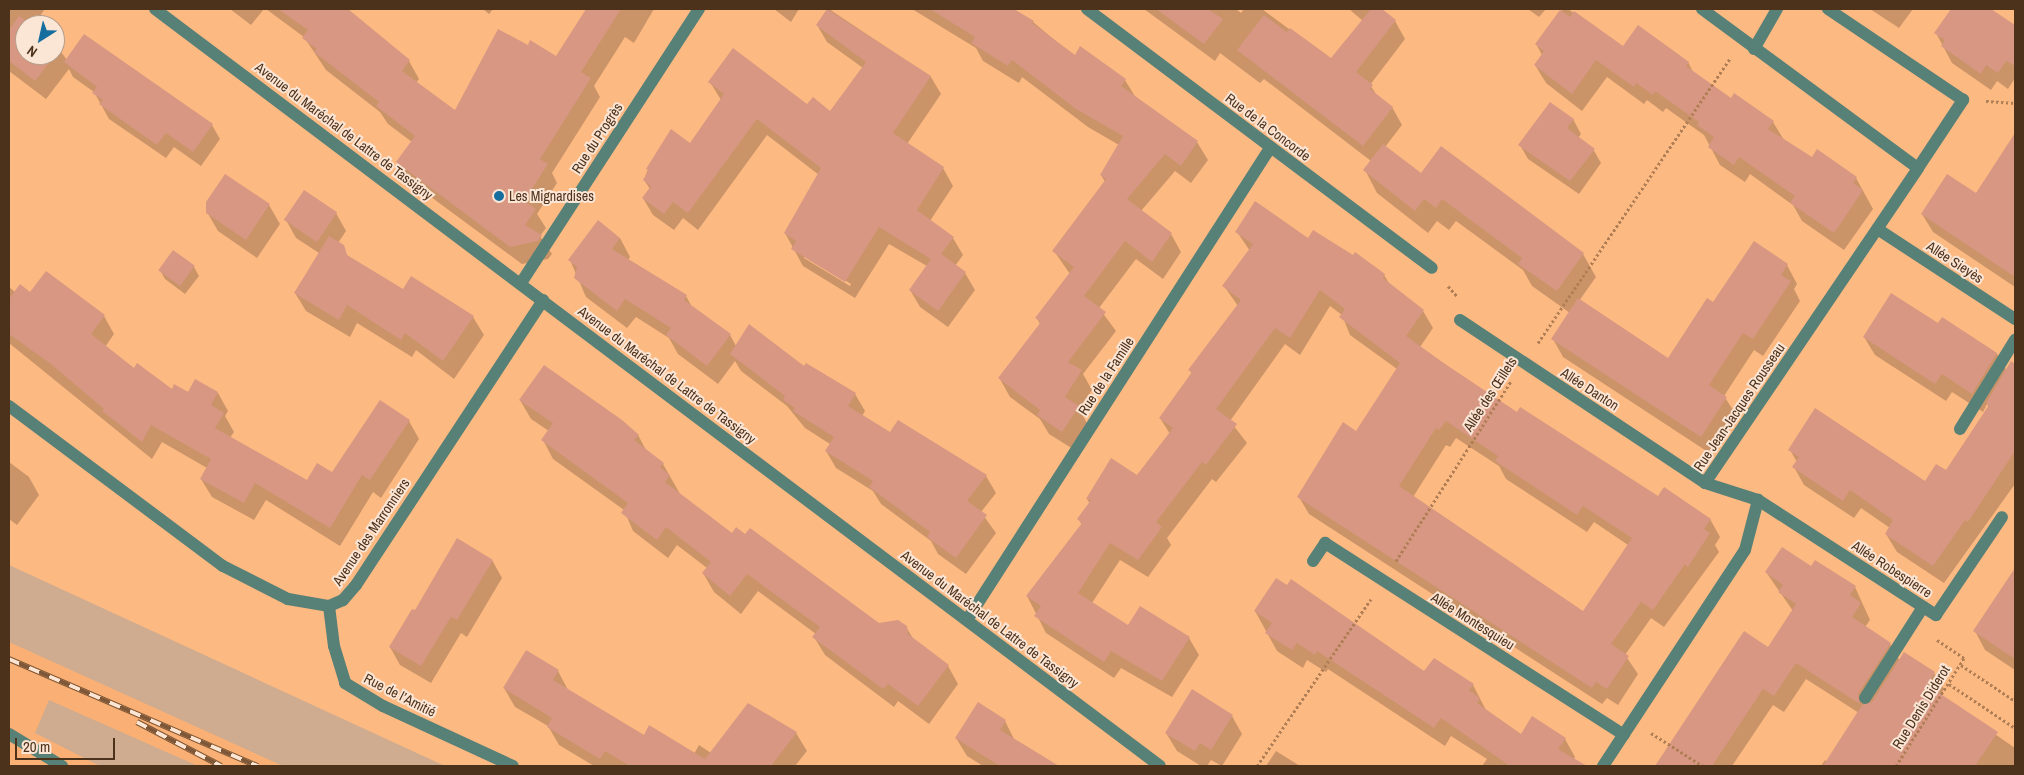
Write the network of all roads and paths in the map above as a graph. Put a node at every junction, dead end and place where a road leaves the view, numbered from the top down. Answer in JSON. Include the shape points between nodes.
{"nodes":[{"id":1,"x":155,"y":9,"type":"edge"},
{"id":2,"x":699,"y":9,"type":"edge"},
{"id":3,"x":1088,"y":9,"type":"edge"},
{"id":4,"x":1702,"y":9,"type":"edge"},
{"id":5,"x":1777,"y":9,"type":"edge"},
{"id":6,"x":1828,"y":9,"type":"edge"},
{"id":7,"x":1754,"y":49,"type":"junction"},
{"id":8,"x":1963,"y":100,"type":"junction"},
{"id":9,"x":2015,"y":102,"type":"edge"},
{"id":10,"x":1270,"y":148,"type":"junction"},
{"id":11,"x":1918,"y":168,"type":"junction"},
{"id":12,"x":1879,"y":230,"type":"junction"},
{"id":13,"x":1432,"y":268,"type":"joint"},
{"id":14,"x":521,"y":282,"type":"junction"},
{"id":15,"x":543,"y":300,"type":"junction"},
{"id":16,"x":2015,"y":319,"type":"edge"},
{"id":17,"x":1460,"y":320,"type":"joint"},
{"id":18,"x":2015,"y":340,"type":"edge"},
{"id":19,"x":1524,"y":363,"type":"junction"},
{"id":20,"x":9,"y":406,"type":"edge"},
{"id":21,"x":1960,"y":429,"type":"dead end"},
{"id":22,"x":1705,"y":483,"type":"junction"},
{"id":23,"x":1758,"y":500,"type":"junction"},
{"id":24,"x":2002,"y":517,"type":"dead end"},
{"id":25,"x":1313,"y":561,"type":"dead end"},
{"id":26,"x":1383,"y":582,"type":"junction"},
{"id":27,"x":330,"y":606,"type":"junction"},
{"id":28,"x":1924,"y":607,"type":"junction"},
{"id":29,"x":1936,"y":615,"type":"junction"},
{"id":30,"x":967,"y":620,"type":"junction"},
{"id":31,"x":1961,"y":665,"type":"junction"},
{"id":32,"x":1949,"y":684,"type":"junction"},
{"id":33,"x":1865,"y":698,"type":"dead end"},
{"id":34,"x":2015,"y":701,"type":"edge"},
{"id":35,"x":1632,"y":722,"type":"junction"},
{"id":36,"x":2015,"y":728,"type":"edge"},
{"id":37,"x":9,"y":734,"type":"edge"},
{"id":38,"x":1624,"y":735,"type":"junction"},
{"id":39,"x":62,"y":766,"type":"edge"},
{"id":40,"x":514,"y":766,"type":"edge"},
{"id":41,"x":1160,"y":766,"type":"edge"},
{"id":42,"x":1257,"y":766,"type":"edge"},
{"id":43,"x":1603,"y":766,"type":"edge"},
{"id":44,"x":1703,"y":766,"type":"edge"},
{"id":45,"x":1896,"y":766,"type":"edge"}],
"edges":[{"from":1,"to":14,"type":"street","name":"Avenue du Maréchal de Lattre de Tassigny"},
{"from":2,"to":14,"type":"street","name":"Rue du Progrès"},
{"from":3,"to":10,"type":"street","name":"Rue de la Concorde"},
{"from":4,"to":7,"type":"street"},
{"from":5,"to":7,"type":"street"},
{"from":6,"to":8,"type":"street"},
{"from":7,"to":11,"type":"street"},
{"from":7,"to":19,"type":"path","name":"Allée des Œillets","via":[[1729,59]]},
{"from":8,"to":9,"type":"path"},
{"from":8,"to":11,"type":"street","name":"Rue Jean-Jacques Rousseau"},
{"from":10,"to":13,"type":"street","name":"Rue de la Concorde"},
{"from":10,"to":30,"type":"street","name":"Rue de la Famille"},
{"from":11,"to":12,"type":"street","name":"Rue Jean-Jacques Rousseau"},
{"from":12,"to":16,"type":"street","name":"Allée Sieyès"},
{"from":12,"to":22,"type":"street","name":"Rue Jean-Jacques Rousseau"},
{"from":13,"to":17,"type":"path","via":[[1464,304]]},
{"from":14,"to":15,"type":"street","name":"Avenue du Maréchal de Lattre de Tassigny"},
{"from":15,"to":27,"type":"street","name":"Avenue des Marronniers","via":[[356,585],[343,600]]},
{"from":15,"to":30,"type":"street","name":"Avenue du Maréchal de Lattre de Tassigny"},
{"from":17,"to":19,"type":"street","name":"Allée Danton"},
{"from":18,"to":21,"type":"street"},
{"from":19,"to":22,"type":"street","name":"Allée Danton"},
{"from":19,"to":26,"type":"path","name":"Allée des Œillets"},
{"from":20,"to":27,"type":"street","via":[[223,566],[288,599]]},
{"from":22,"to":23,"type":"street","name":"Rue Jean-Jacques Rousseau"},
{"from":23,"to":28,"type":"street","name":"Allée Robespierre"},
{"from":23,"to":35,"type":"street","via":[[1745,550]]},
{"from":24,"to":29,"type":"street","name":"Allée Robespierre"},
{"from":25,"to":26,"type":"street","name":"Allée Montesquieu","via":[[1326,543]]},
{"from":26,"to":38,"type":"street","name":"Allée Montesquieu"},
{"from":26,"to":42,"type":"path","name":"Allée des Œillets"},
{"from":27,"to":40,"type":"street","name":"Rue de l’Amitié","via":[[334,646],[345,683],[383,706]]},
{"from":28,"to":29,"type":"street","name":"Allée Robespierre"},
{"from":28,"to":33,"type":"street"},
{"from":29,"to":31,"type":"path","via":[[1925,631],[1964,658]]},
{"from":30,"to":41,"type":"street","name":"Avenue du Maréchal de Lattre de Tassigny"},
{"from":31,"to":32,"type":"path","name":"Rue Denis Diderot"},
{"from":31,"to":34,"type":"path","name":"Rue Denis Diderot"},
{"from":32,"to":36,"type":"path"},
{"from":32,"to":45,"type":"path","name":"Rue Denis Diderot"},
{"from":35,"to":38,"type":"street"},
{"from":35,"to":44,"type":"path"},
{"from":37,"to":39,"type":"street"},
{"from":38,"to":43,"type":"street"}]}
